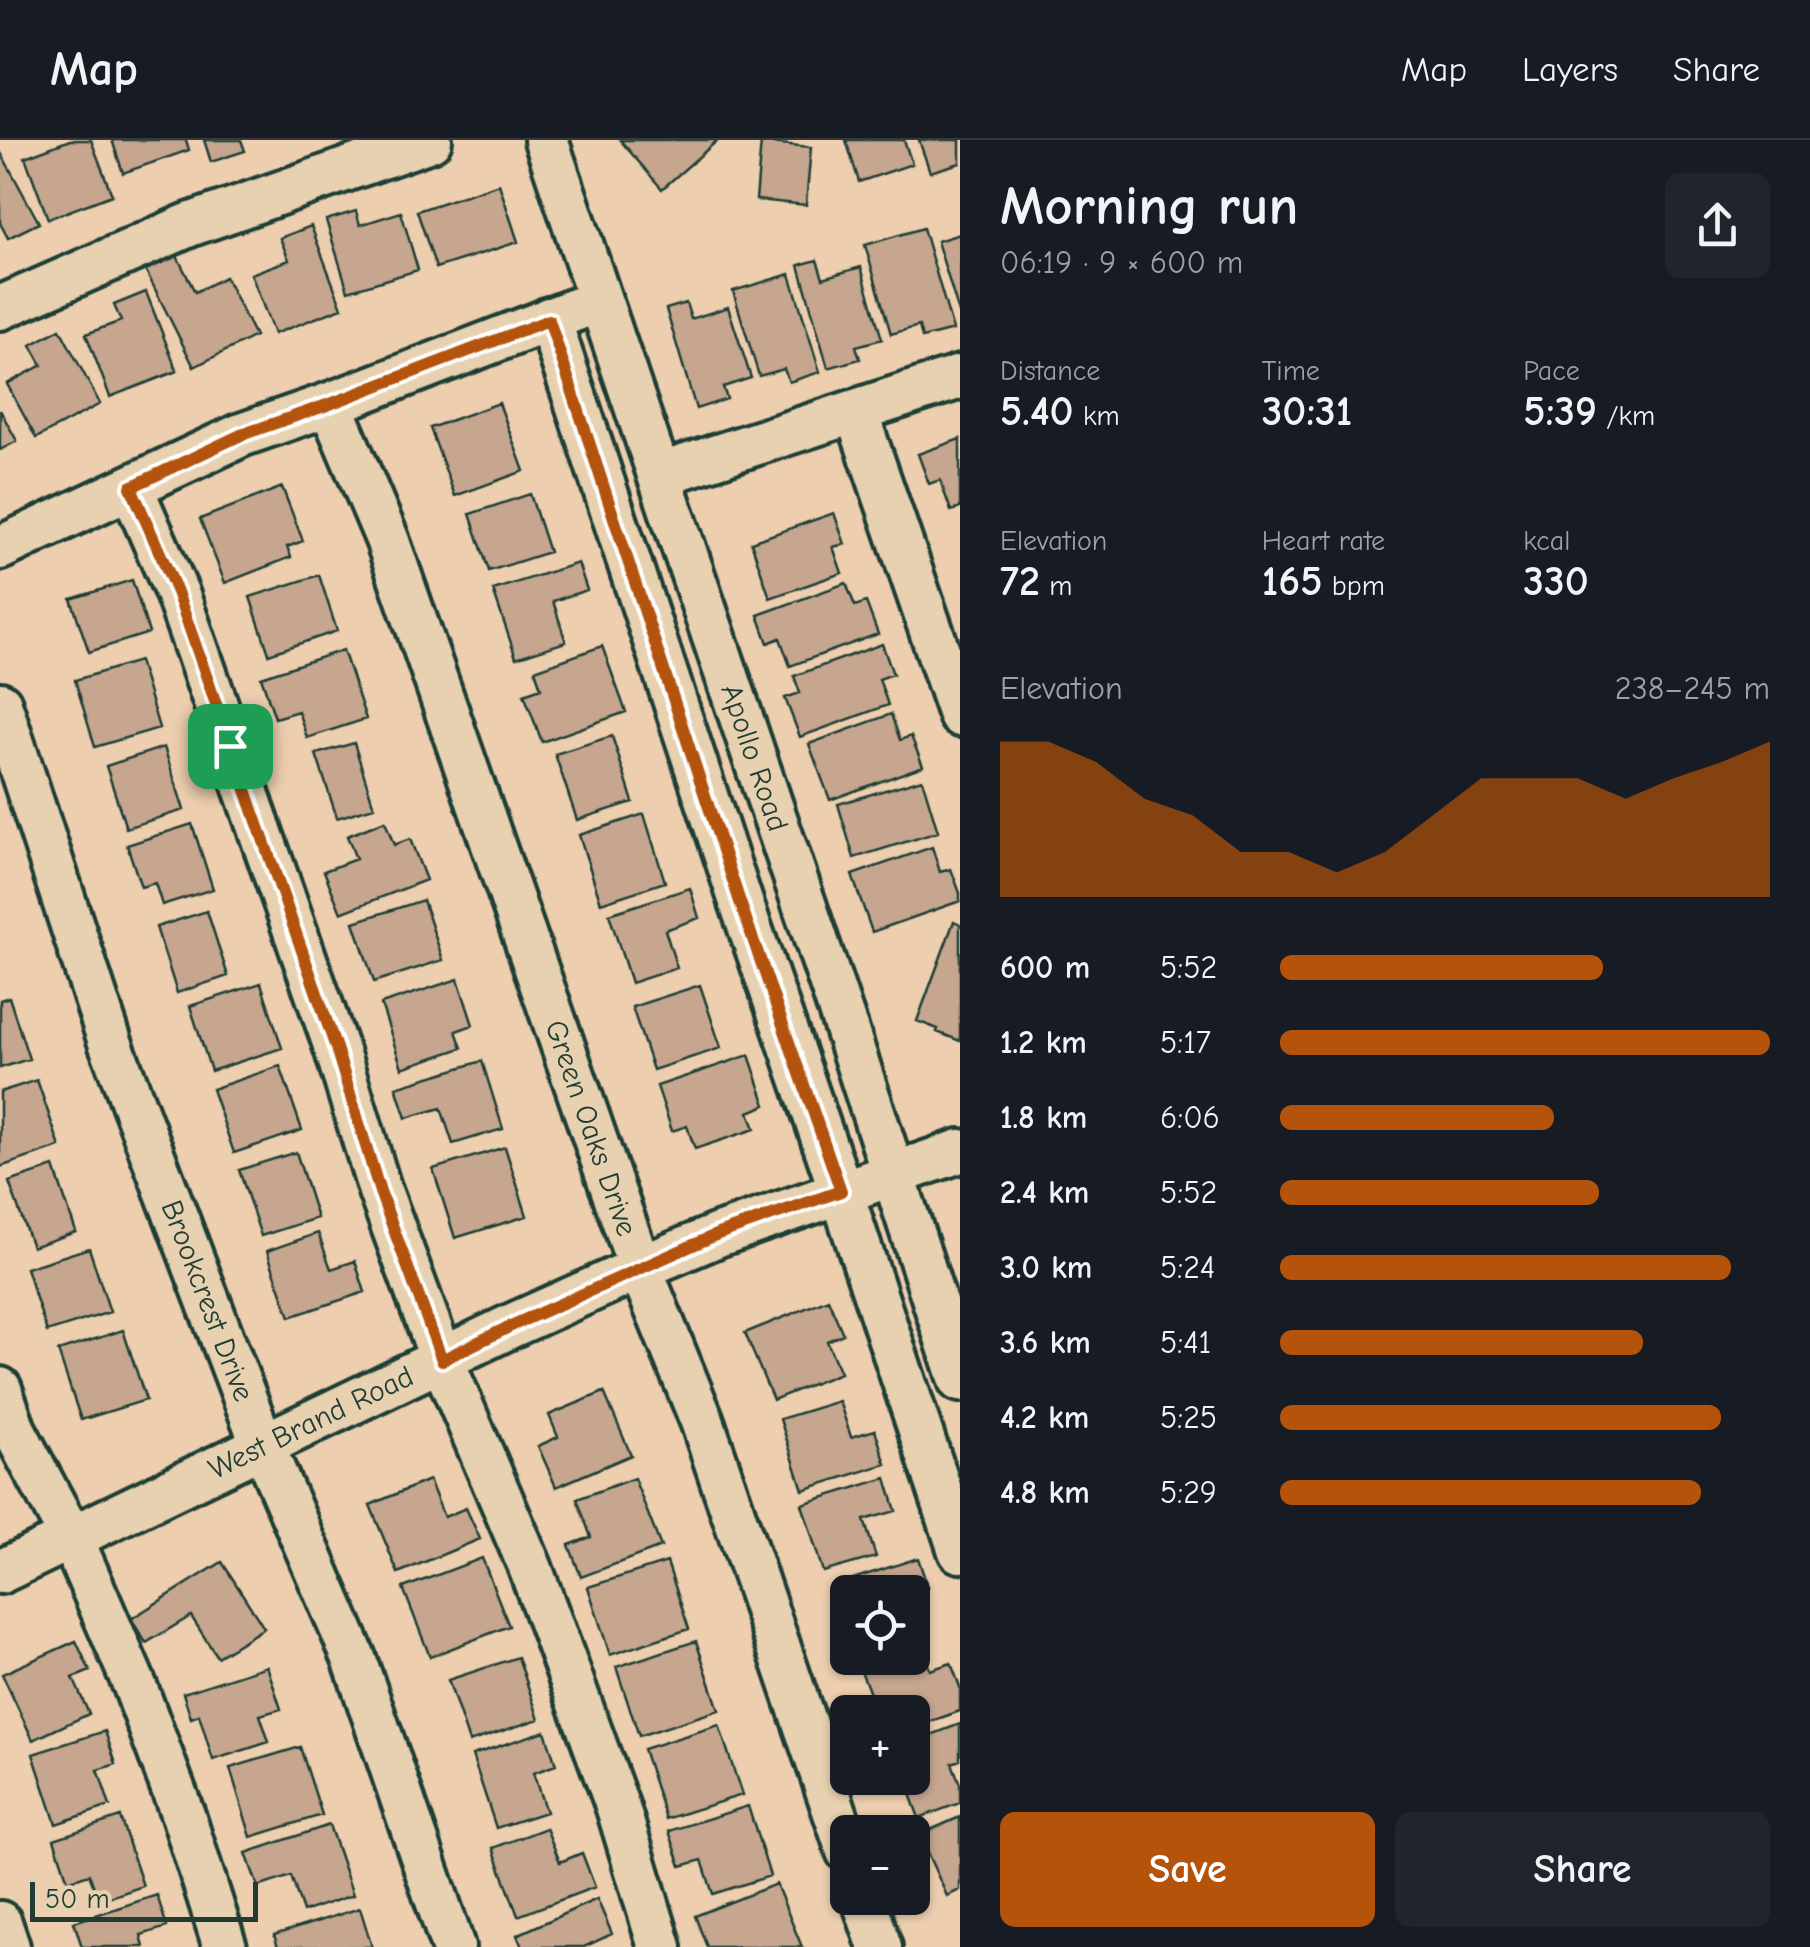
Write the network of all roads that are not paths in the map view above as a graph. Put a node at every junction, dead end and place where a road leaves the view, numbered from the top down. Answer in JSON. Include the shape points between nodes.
{"nodes":[{"id":1,"x":430,"y":140,"type":"edge"},
{"id":2,"x":546,"y":140,"type":"edge"},
{"id":3,"x":600,"y":300,"type":"junction"},
{"id":4,"x":0,"y":308,"type":"edge"},
{"id":5,"x":549,"y":320,"type":"junction"},
{"id":6,"x":960,"y":377,"type":"edge"},
{"id":7,"x":330,"y":404,"type":"junction"},
{"id":8,"x":856,"y":412,"type":"junction"},
{"id":9,"x":658,"y":475,"type":"junction"},
{"id":10,"x":131,"y":487,"type":"junction"},
{"id":11,"x":0,"y":548,"type":"edge"},
{"id":12,"x":0,"y":704,"type":"edge"},
{"id":13,"x":960,"y":715,"type":"edge"},
{"id":14,"x":960,"y":1151,"type":"edge"},
{"id":15,"x":892,"y":1174,"type":"junction"},
{"id":16,"x":841,"y":1191,"type":"junction"},
{"id":17,"x":640,"y":1268,"type":"junction"},
{"id":18,"x":442,"y":1360,"type":"junction"},
{"id":19,"x":960,"y":1380,"type":"edge"},
{"id":20,"x":0,"y":1389,"type":"edge"},
{"id":21,"x":263,"y":1446,"type":"junction"},
{"id":22,"x":71,"y":1537,"type":"junction"},
{"id":23,"x":960,"y":1551,"type":"edge"},
{"id":24,"x":0,"y":1572,"type":"edge"},
{"id":25,"x":836,"y":1815,"type":"edge"},
{"id":26,"x":869,"y":1915,"type":"edge"},
{"id":27,"x":0,"y":1923,"type":"edge"},
{"id":28,"x":8,"y":1947,"type":"edge"},
{"id":29,"x":225,"y":1947,"type":"edge"},
{"id":30,"x":453,"y":1947,"type":"edge"},
{"id":31,"x":660,"y":1947,"type":"edge"},
{"id":32,"x":880,"y":1947,"type":"edge"}],
"edges":[{"from":1,"to":4,"type":"street","via":[[189,224]]},
{"from":2,"to":3,"type":"street","name":"Apollo Road"},
{"from":3,"to":5,"type":"street"},
{"from":3,"to":9,"type":"street","name":"Apollo Road"},
{"from":5,"to":7,"type":"street"},
{"from":5,"to":16,"type":"street"},
{"from":6,"to":8,"type":"street"},
{"from":7,"to":10,"type":"street","via":[[241,435]]},
{"from":7,"to":17,"type":"street","name":"Green Oaks Drive","via":[[387,539]]},
{"from":8,"to":9,"type":"street"},
{"from":8,"to":13,"type":"street"},
{"from":9,"to":15,"type":"street","name":"Apollo Road"},
{"from":10,"to":11,"type":"street"},
{"from":10,"to":18,"type":"street","via":[[177,592]]},
{"from":12,"to":21,"type":"street","name":"Brookcrest Drive","via":[[110,1042]]},
{"from":14,"to":15,"type":"street","name":"West Brand Road"},
{"from":15,"to":16,"type":"street","name":"West Brand Road"},
{"from":15,"to":19,"type":"street","name":"Apollo Road"},
{"from":16,"to":17,"type":"street","name":"West Brand Road"},
{"from":16,"to":23,"type":"street"},
{"from":17,"to":18,"type":"street","name":"West Brand Road"},
{"from":17,"to":25,"type":"street","name":"Green Oaks Drive","via":[[702,1422]]},
{"from":18,"to":21,"type":"street","name":"West Brand Road"},
{"from":18,"to":31,"type":"street","via":[[530,1566],[618,1808]]},
{"from":20,"to":22,"type":"street","via":[[14,1430]]},
{"from":21,"to":22,"type":"street","name":"West Brand Road"},
{"from":21,"to":30,"type":"street","name":"Brookcrest Drive","via":[[354,1658]]},
{"from":22,"to":24,"type":"street","name":"West Brand Road"},
{"from":22,"to":29,"type":"street","via":[[135,1686]]},
{"from":26,"to":32,"type":"street"},
{"from":27,"to":28,"type":"street"}]}
